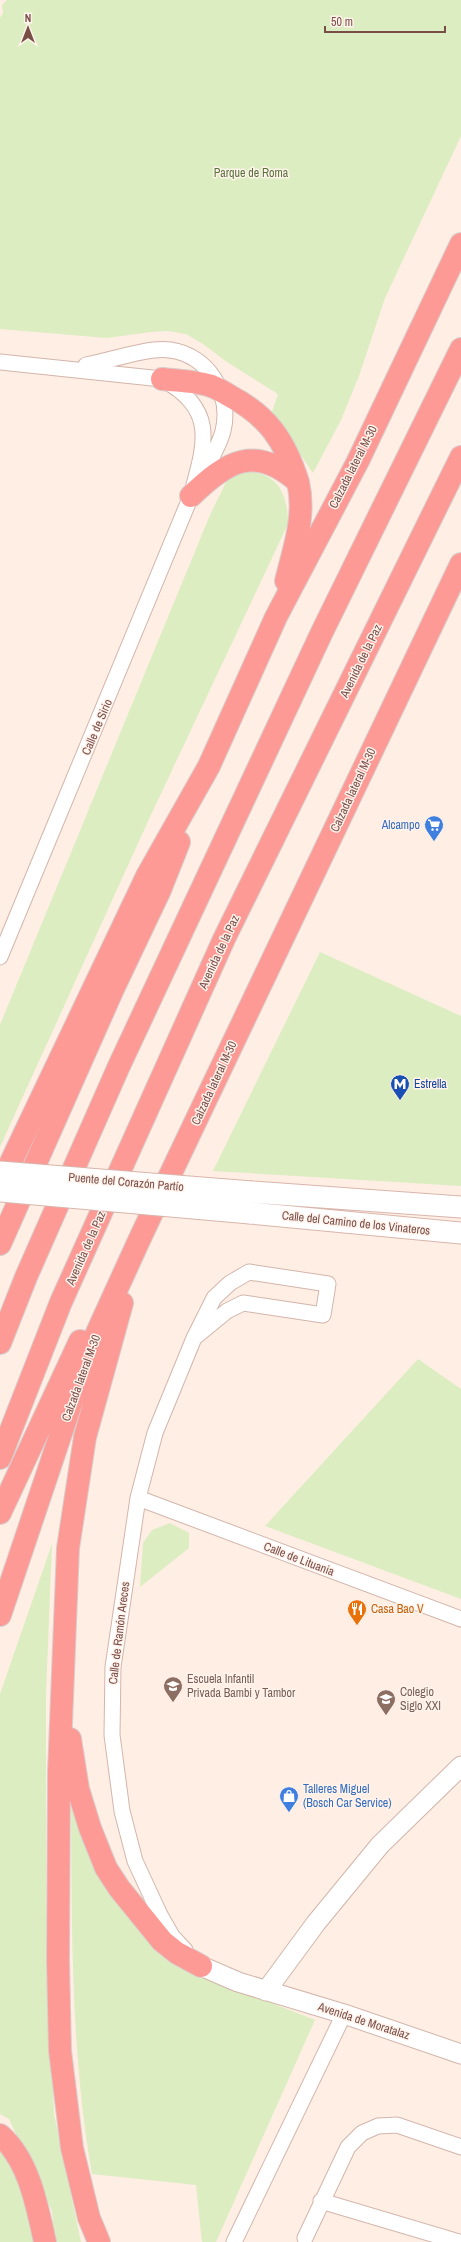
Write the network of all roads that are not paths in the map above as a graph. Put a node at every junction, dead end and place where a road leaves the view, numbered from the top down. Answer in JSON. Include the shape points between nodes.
{"nodes":[{"id":1,"x":461,"y":244,"type":"edge"},
{"id":2,"x":461,"y":349,"type":"edge"},
{"id":3,"x":0,"y":362,"type":"edge"},
{"id":4,"x":71,"y":368,"type":"junction"},
{"id":5,"x":162,"y":379,"type":"junction"},
{"id":6,"x":221,"y":391,"type":"junction"},
{"id":7,"x":461,"y":457,"type":"edge"},
{"id":8,"x":298,"y":482,"type":"junction"},
{"id":9,"x":190,"y":496,"type":"junction"},
{"id":10,"x":461,"y":564,"type":"edge"},
{"id":11,"x":461,"y":600,"type":"edge"},
{"id":12,"x":276,"y":617,"type":"junction"},
{"id":13,"x":378,"y":737,"type":"junction"},
{"id":14,"x":209,"y":766,"type":"junction"},
{"id":15,"x":0,"y":957,"type":"edge"},
{"id":16,"x":0,"y":1172,"type":"edge"},
{"id":17,"x":0,"y":1185,"type":"edge"},
{"id":18,"x":0,"y":1191,"type":"edge"},
{"id":19,"x":252,"y":1192,"type":"joint"},
{"id":20,"x":461,"y":1207,"type":"edge"},
{"id":21,"x":250,"y":1213,"type":"joint"},
{"id":22,"x":461,"y":1233,"type":"edge"},
{"id":23,"x":141,"y":1236,"type":"junction"},
{"id":24,"x":0,"y":1244,"type":"edge"},
{"id":25,"x":194,"y":1338,"type":"junction"},
{"id":26,"x":0,"y":1343,"type":"edge"},
{"id":27,"x":0,"y":1458,"type":"edge"},
{"id":28,"x":138,"y":1498,"type":"junction"},
{"id":29,"x":0,"y":1513,"type":"edge"},
{"id":30,"x":0,"y":1615,"type":"edge"},
{"id":31,"x":461,"y":1619,"type":"edge"},
{"id":32,"x":64,"y":1692,"type":"junction"},
{"id":33,"x":461,"y":1766,"type":"edge"},
{"id":34,"x":201,"y":1966,"type":"junction"},
{"id":35,"x":266,"y":1991,"type":"junction"},
{"id":36,"x":344,"y":2014,"type":"junction"},
{"id":37,"x":461,"y":2054,"type":"edge"},
{"id":38,"x":0,"y":2135,"type":"edge"},
{"id":39,"x":461,"y":2147,"type":"edge"},
{"id":40,"x":322,"y":2201,"type":"junction"},
{"id":41,"x":305,"y":2238,"type":"dead end"},
{"id":42,"x":45,"y":2242,"type":"edge"},
{"id":43,"x":99,"y":2242,"type":"edge"},
{"id":44,"x":234,"y":2242,"type":"edge"},
{"id":45,"x":459,"y":2242,"type":"edge"}],
"edges":[{"from":1,"to":12,"type":"highway","name":"Calzada lateral M-30","via":[[358,461]]},
{"from":2,"to":26,"type":"highway","via":[[322,632],[120,1066],[26,1277]]},
{"from":3,"to":4,"type":"street"},
{"from":4,"to":5,"type":"street","name":"Calle de Sirio"},
{"from":4,"to":6,"type":"street","name":"Calle de Sirio","via":[[169,350],[188,355],[203,365],[215,378]]},
{"from":5,"to":6,"type":"highway","via":[[208,385]]},
{"from":5,"to":9,"type":"street","name":"Calle de Sirio","via":[[180,388],[190,399],[203,424],[201,460]]},
{"from":6,"to":8,"type":"highway","via":[[244,403],[264,418],[280,438],[291,458]]},
{"from":6,"to":9,"type":"street","name":"Calle de Sirio","via":[[225,409],[223,431],[218,446]]},
{"from":7,"to":27,"type":"highway","name":"Avenida de la Paz","via":[[224,939],[61,1302]]},
{"from":8,"to":9,"type":"highway","via":[[284,469],[273,464],[241,461],[214,474]]},
{"from":8,"to":12,"type":"highway","via":[[302,507],[300,521]]},
{"from":9,"to":15,"type":"street","name":"Calle de Sirio","via":[[108,701]]},
{"from":10,"to":13,"type":"highway","name":"Calzada lateral M-30"},
{"from":11,"to":13,"type":"highway","via":[[422,678]]},
{"from":12,"to":14,"type":"highway","name":"Calzada lateral M-30"},
{"from":13,"to":23,"type":"highway","name":"Calzada lateral M-30"},
{"from":14,"to":17,"type":"highway","name":"Calzada lateral M-30","via":[[143,883]]},
{"from":14,"to":24,"type":"highway","via":[[160,890],[113,989]]},
{"from":16,"to":19,"type":"main road","name":"Puente del Corazón Partío","bridge":true},
{"from":18,"to":21,"type":"main road","name":"Puente del Corazón Partío","bridge":true},
{"from":19,"to":20,"type":"main road","name":"Calle del Camino de los Vinateros"},
{"from":21,"to":22,"type":"main road","name":"Calle del Camino de los Vinateros"},
{"from":23,"to":29,"type":"highway","via":[[102,1294]]},
{"from":23,"to":30,"type":"highway","name":"Calzada lateral M-30","via":[[89,1350]]},
{"from":23,"to":32,"type":"highway","via":[[85,1437],[68,1548]]},
{"from":25,"to":25,"type":"street","name":"Calle de Ramón Areces","via":[[227,1311],[244,1303],[323,1315],[328,1284],[249,1272],[230,1283],[214,1298]]},
{"from":25,"to":28,"type":"street","name":"Calle de Ramón Areces","via":[[155,1433]]},
{"from":28,"to":31,"type":"street","name":"Calle de Lituania"},
{"from":28,"to":34,"type":"street","name":"Calle de Ramón Areces","via":[[113,1667],[112,1735],[122,1810],[135,1861],[160,1916],[172,1936]]},
{"from":32,"to":34,"type":"highway","via":[[78,1789],[106,1868],[119,1888],[162,1940],[177,1953]]},
{"from":32,"to":43,"type":"highway","via":[[59,1772],[60,2051],[72,2148],[89,2218]]},
{"from":33,"to":35,"type":"street","via":[[380,1845],[316,1923]]},
{"from":34,"to":35,"type":"street","name":"Calle de Ramón Areces"},
{"from":35,"to":36,"type":"street","name":"Avenida de Moratalaz"},
{"from":36,"to":37,"type":"street","name":"Avenida de Moratalaz"},
{"from":36,"to":44,"type":"street"},
{"from":38,"to":42,"type":"highway","via":[[24,2169],[38,2209]]},
{"from":39,"to":40,"type":"street","via":[[397,2125],[378,2126],[362,2133],[348,2147]]},
{"from":40,"to":41,"type":"street"},
{"from":40,"to":45,"type":"street"}]}
